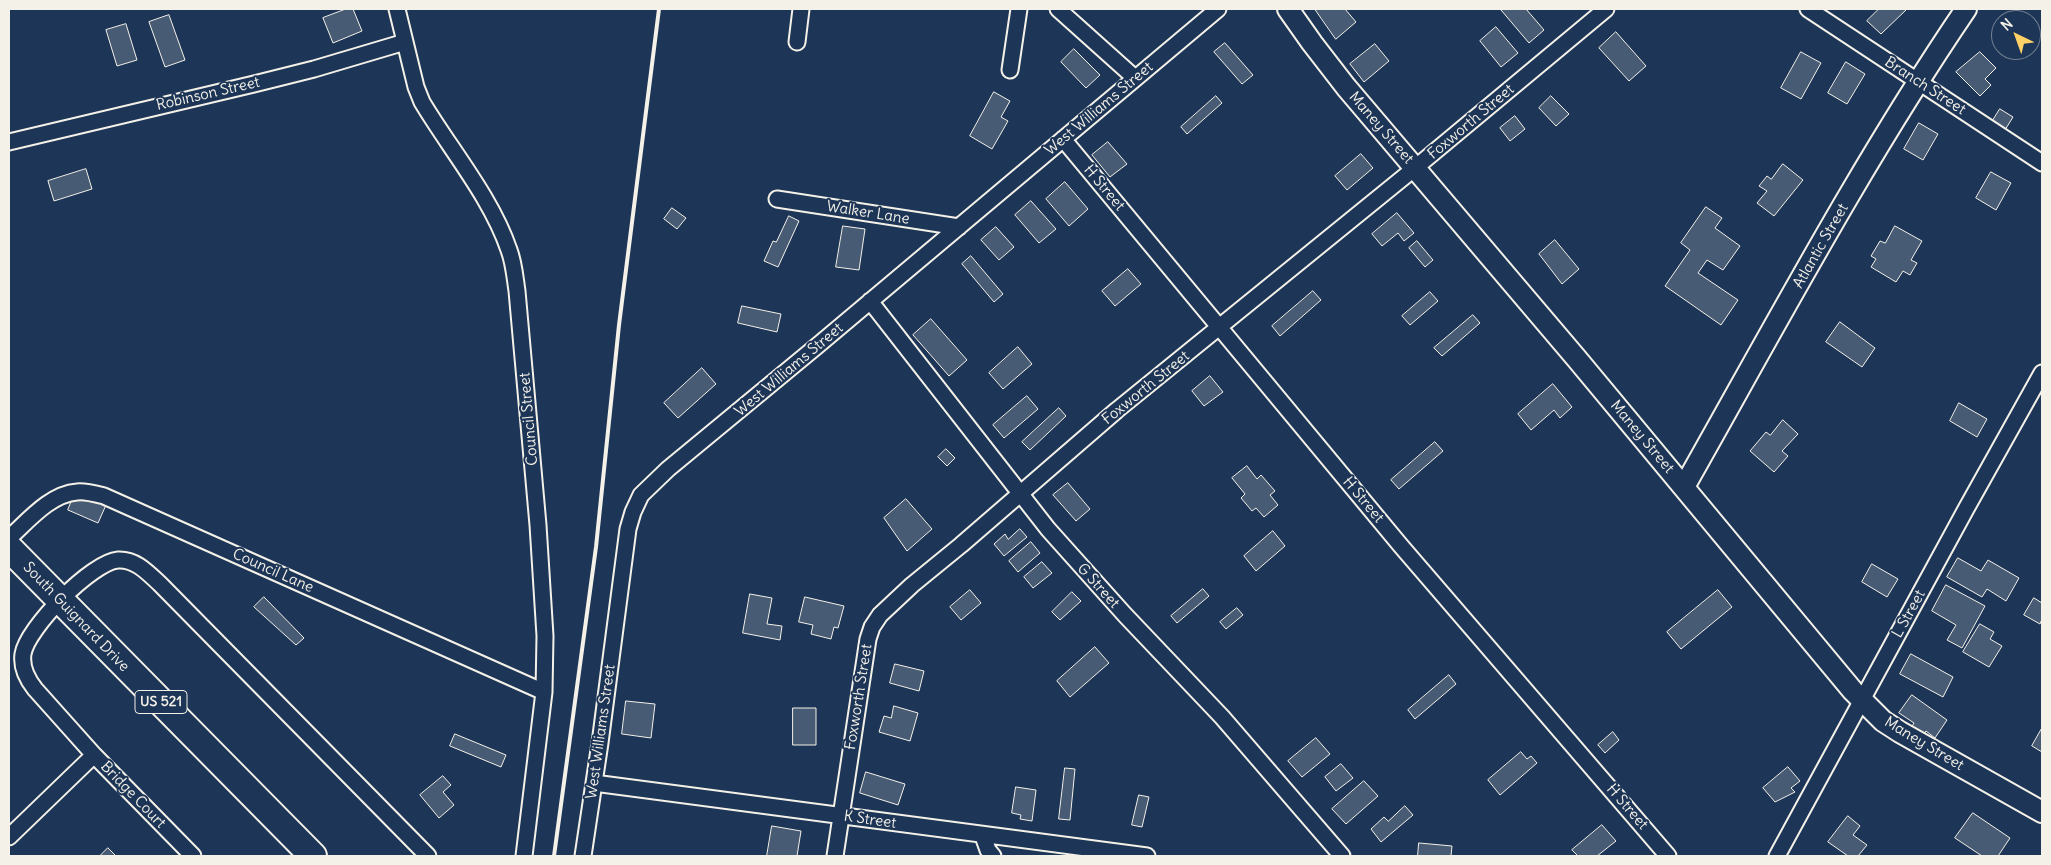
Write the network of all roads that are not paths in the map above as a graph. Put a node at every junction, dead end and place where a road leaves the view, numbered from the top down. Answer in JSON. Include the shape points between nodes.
{"nodes":[{"id":1,"x":397,"y":9,"type":"edge"},
{"id":2,"x":801,"y":9,"type":"edge"},
{"id":3,"x":1019,"y":9,"type":"edge"},
{"id":4,"x":1058,"y":9,"type":"edge"},
{"id":5,"x":1218,"y":9,"type":"edge"},
{"id":6,"x":1288,"y":9,"type":"edge"},
{"id":7,"x":1606,"y":9,"type":"edge"},
{"id":8,"x":1808,"y":9,"type":"edge"},
{"id":9,"x":1966,"y":9,"type":"edge"},
{"id":10,"x":405,"y":42,"type":"junction"},
{"id":11,"x":797,"y":42,"type":"dead end"},
{"id":12,"x":1010,"y":70,"type":"dead end"},
{"id":13,"x":1135,"y":78,"type":"junction"},
{"id":14,"x":1917,"y":81,"type":"junction"},
{"id":15,"x":1063,"y":139,"type":"junction"},
{"id":16,"x":9,"y":142,"type":"edge"},
{"id":17,"x":2042,"y":163,"type":"edge"},
{"id":18,"x":1415,"y":168,"type":"junction"},
{"id":19,"x":776,"y":199,"type":"dead end"},
{"id":20,"x":959,"y":227,"type":"junction"},
{"id":21,"x":870,"y":302,"type":"junction"},
{"id":22,"x":1220,"y":327,"type":"junction"},
{"id":23,"x":2042,"y":373,"type":"edge"},
{"id":24,"x":1684,"y":487,"type":"junction"},
{"id":25,"x":1021,"y":493,"type":"junction"},
{"id":26,"x":9,"y":538,"type":"edge"},
{"id":27,"x":9,"y":548,"type":"edge"},
{"id":28,"x":61,"y":600,"type":"junction"},
{"id":29,"x":544,"y":692,"type":"junction"},
{"id":30,"x":1862,"y":700,"type":"junction"},
{"id":31,"x":94,"y":755,"type":"junction"},
{"id":32,"x":594,"y":783,"type":"junction"},
{"id":33,"x":2042,"y":812,"type":"edge"},
{"id":34,"x":841,"y":816,"type":"junction"},
{"id":35,"x":984,"y":836,"type":"junction"},
{"id":36,"x":9,"y":837,"type":"edge"},
{"id":37,"x":193,"y":856,"type":"edge"},
{"id":38,"x":313,"y":856,"type":"edge"},
{"id":39,"x":428,"y":856,"type":"edge"},
{"id":40,"x":524,"y":856,"type":"edge"},
{"id":41,"x":583,"y":856,"type":"edge"},
{"id":42,"x":835,"y":856,"type":"edge"},
{"id":43,"x":993,"y":856,"type":"edge"},
{"id":44,"x":1147,"y":856,"type":"edge"},
{"id":45,"x":1342,"y":856,"type":"edge"},
{"id":46,"x":1668,"y":856,"type":"edge"},
{"id":47,"x":1777,"y":856,"type":"edge"}],
"edges":[{"from":1,"to":10,"type":"street","name":"Council Street"},
{"from":2,"to":11,"type":"street"},
{"from":3,"to":12,"type":"street"},
{"from":4,"to":13,"type":"street"},
{"from":5,"to":13,"type":"street","name":"West Williams Street"},
{"from":6,"to":18,"type":"street","name":"Maney Street","via":[[1346,87]]},
{"from":7,"to":18,"type":"street","name":"Foxworth Street"},
{"from":8,"to":14,"type":"street","name":"Branch Street"},
{"from":9,"to":14,"type":"street","name":"Atlantic Street"},
{"from":10,"to":16,"type":"street","name":"Robinson Street","via":[[263,82]]},
{"from":10,"to":29,"type":"street","name":"Council Street","via":[[422,102],[497,222],[510,252],[517,291],[538,525],[545,636]]},
{"from":13,"to":15,"type":"street","name":"West Williams Street"},
{"from":14,"to":17,"type":"street","name":"Branch Street"},
{"from":14,"to":24,"type":"street","name":"Atlantic Street"},
{"from":15,"to":20,"type":"street","name":"West Williams Street"},
{"from":15,"to":22,"type":"street","name":"H Street"},
{"from":18,"to":22,"type":"street","name":"Foxworth Street"},
{"from":18,"to":24,"type":"street","name":"Maney Street"},
{"from":19,"to":20,"type":"street","name":"Walker Lane"},
{"from":20,"to":21,"type":"street","name":"West Williams Street"},
{"from":21,"to":25,"type":"street","name":"G Street"},
{"from":21,"to":32,"type":"street","name":"West Williams Street","via":[[668,469],[641,496],[628,529]]},
{"from":22,"to":25,"type":"street","name":"Foxworth Street"},
{"from":22,"to":46,"type":"street","name":"H Street","via":[[1401,546]]},
{"from":23,"to":30,"type":"street","name":"L Street"},
{"from":24,"to":30,"type":"street","name":"Maney Street"},
{"from":25,"to":34,"type":"street","name":"Foxworth Street","via":[[912,585],[872,627]]},
{"from":25,"to":45,"type":"street","name":"G Street","via":[[1048,529],[1222,717]]},
{"from":26,"to":29,"type":"street","name":"Council Lane","via":[[40,509],[64,494],[78,491],[104,496]]},
{"from":27,"to":28,"type":"highway","name":"South Guignard Drive","number":"US 521"},
{"from":28,"to":31,"type":"street","via":[[31,633],[22,656],[23,669],[35,689]]},
{"from":28,"to":38,"type":"highway","name":"South Guignard Drive","number":"US 521"},
{"from":28,"to":39,"type":"street","via":[[101,565],[120,560],[142,568]]},
{"from":29,"to":40,"type":"street","name":"Council Street"},
{"from":30,"to":33,"type":"street","name":"Maney Street","via":[[1883,721],[1900,732]]},
{"from":30,"to":47,"type":"street","name":"L Street"},
{"from":31,"to":36,"type":"street","name":"Bridge Court"},
{"from":31,"to":37,"type":"street","name":"Bridge Court"},
{"from":32,"to":34,"type":"street","name":"K Street"},
{"from":32,"to":41,"type":"street","name":"West Williams Street"},
{"from":34,"to":35,"type":"street","name":"K Street"},
{"from":34,"to":42,"type":"street","name":"Foxworth Street"},
{"from":35,"to":43,"type":"street"},
{"from":35,"to":44,"type":"street","name":"K Street"}]}
